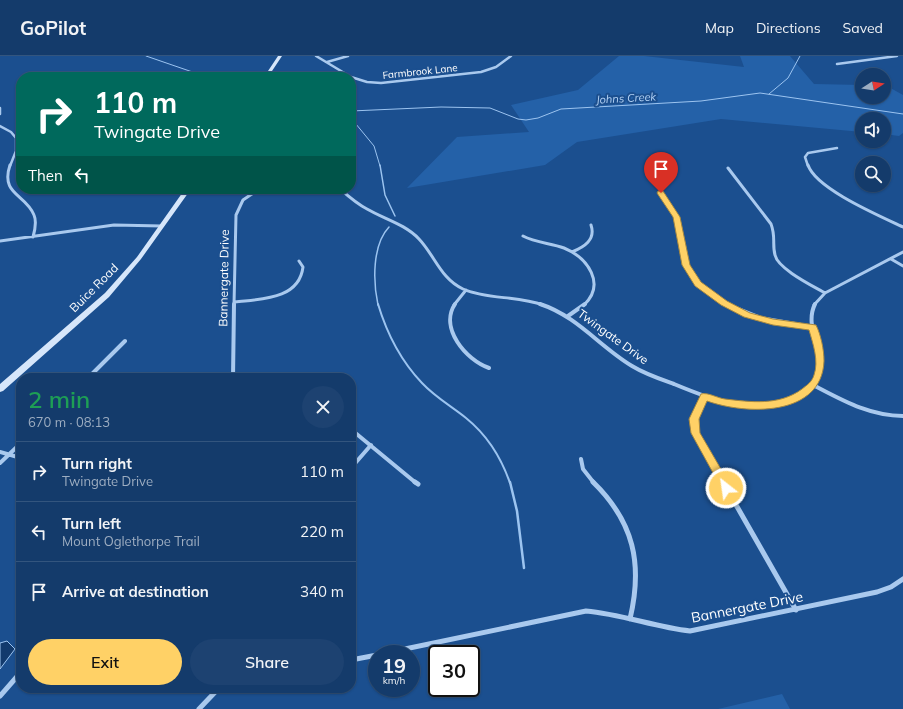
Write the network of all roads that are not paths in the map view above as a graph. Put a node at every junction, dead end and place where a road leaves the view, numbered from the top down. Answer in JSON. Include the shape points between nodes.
{"nodes":[{"id":1,"x":280,"y":56,"type":"edge"},
{"id":2,"x":316,"y":56,"type":"edge"},
{"id":3,"x":348,"y":56,"type":"edge"},
{"id":4,"x":511,"y":56,"type":"edge"},
{"id":5,"x":896,"y":56,"type":"edge"},
{"id":6,"x":327,"y":62,"type":"junction"},
{"id":7,"x":837,"y":64,"type":"dead end"},
{"id":8,"x":269,"y":72,"type":"edge"},
{"id":9,"x":343,"y":72,"type":"edge"},
{"id":10,"x":356,"y":79,"type":"edge"},
{"id":11,"x":0,"y":108,"type":"edge"},
{"id":12,"x":0,"y":114,"type":"edge"},
{"id":13,"x":0,"y":126,"type":"edge"},
{"id":14,"x":16,"y":140,"type":"edge"},
{"id":15,"x":838,"y":148,"type":"dead end"},
{"id":16,"x":16,"y":154,"type":"edge"},
{"id":17,"x":728,"y":168,"type":"dead end"},
{"id":18,"x":661,"y":193,"type":"dead end"},
{"id":19,"x":16,"y":194,"type":"edge"},
{"id":20,"x":16,"y":194,"type":"edge"},
{"id":21,"x":184,"y":194,"type":"edge"},
{"id":22,"x":252,"y":194,"type":"edge"},
{"id":23,"x":346,"y":194,"type":"edge"},
{"id":24,"x":591,"y":225,"type":"dead end"},
{"id":25,"x":162,"y":226,"type":"junction"},
{"id":26,"x":903,"y":227,"type":"edge"},
{"id":27,"x":523,"y":236,"type":"dead end"},
{"id":28,"x":33,"y":237,"type":"junction"},
{"id":29,"x":0,"y":241,"type":"edge"},
{"id":30,"x":572,"y":252,"type":"junction"},
{"id":31,"x":903,"y":252,"type":"edge"},
{"id":32,"x":891,"y":259,"type":"junction"},
{"id":33,"x":299,"y":261,"type":"dead end"},
{"id":34,"x":903,"y":266,"type":"edge"},
{"id":35,"x":466,"y":290,"type":"junction"},
{"id":36,"x":825,"y":293,"type":"junction"},
{"id":37,"x":234,"y":302,"type":"junction"},
{"id":38,"x":568,"y":316,"type":"junction"},
{"id":39,"x":813,"y":328,"type":"junction"},
{"id":40,"x":125,"y":342,"type":"dead end"},
{"id":41,"x":489,"y":368,"type":"dead end"},
{"id":42,"x":18,"y":373,"type":"edge"},
{"id":43,"x":93,"y":373,"type":"edge"},
{"id":44,"x":233,"y":373,"type":"edge"},
{"id":45,"x":16,"y":375,"type":"edge"},
{"id":46,"x":813,"y":385,"type":"junction"},
{"id":47,"x":0,"y":389,"type":"edge"},
{"id":48,"x":704,"y":397,"type":"junction"},
{"id":49,"x":903,"y":416,"type":"edge"},
{"id":50,"x":356,"y":433,"type":"edge"},
{"id":51,"x":371,"y":445,"type":"junction"},
{"id":52,"x":16,"y":448,"type":"edge"},
{"id":53,"x":0,"y":452,"type":"edge"},
{"id":54,"x":8,"y":455,"type":"junction"},
{"id":55,"x":16,"y":457,"type":"edge"},
{"id":56,"x":581,"y":459,"type":"dead end"},
{"id":57,"x":356,"y":462,"type":"edge"},
{"id":58,"x":0,"y":463,"type":"edge"},
{"id":59,"x":418,"y":484,"type":"dead end"},
{"id":60,"x":903,"y":579,"type":"edge"},
{"id":61,"x":796,"y":610,"type":"junction"},
{"id":62,"x":630,"y":619,"type":"junction"},
{"id":63,"x":420,"y":646,"type":"edge"},
{"id":64,"x":368,"y":657,"type":"edge"},
{"id":65,"x":356,"y":659,"type":"edge"},
{"id":66,"x":16,"y":678,"type":"edge"},
{"id":67,"x":214,"y":693,"type":"edge"},
{"id":68,"x":0,"y":696,"type":"edge"},
{"id":69,"x":199,"y":709,"type":"edge"}],
"edges":[{"from":1,"to":8,"type":"street"},
{"from":2,"to":6,"type":"street","name":"Farmbrook Lane"},
{"from":3,"to":6,"type":"street"},
{"from":4,"to":10,"type":"street","name":"Farmbrook Lane","via":[[496,67],[472,73],[381,83]]},
{"from":5,"to":7,"type":"street"},
{"from":6,"to":9,"type":"street","name":"Farmbrook Lane"},
{"from":11,"to":12,"type":"street"},
{"from":13,"to":14,"type":"street"},
{"from":15,"to":26,"type":"street","via":[[808,153],[805,157],[806,164],[839,195]]},
{"from":16,"to":20,"type":"street","via":[[8,172],[8,179]]},
{"from":17,"to":36,"type":"street","via":[[771,224],[778,261]]},
{"from":18,"to":39,"type":"street","via":[[676,217],[686,265],[698,284],[724,303],[747,315]]},
{"from":19,"to":28,"type":"street","via":[[36,217],[37,225]]},
{"from":21,"to":25,"type":"street","name":"Buice Road"},
{"from":22,"to":37,"type":"street","name":"Bannergate Drive","via":[[237,210]]},
{"from":23,"to":35,"type":"street","name":"Twingate Drive","via":[[357,203],[413,233],[444,276]]},
{"from":24,"to":30,"type":"street","via":[[591,240],[584,247]]},
{"from":25,"to":28,"type":"street","via":[[114,225]]},
{"from":25,"to":42,"type":"street","name":"Buice Road","via":[[107,295]]},
{"from":27,"to":30,"type":"street"},
{"from":28,"to":29,"type":"street"},
{"from":30,"to":38,"type":"street","via":[[589,266],[596,284],[589,300]]},
{"from":31,"to":32,"type":"street"},
{"from":32,"to":34,"type":"street"},
{"from":32,"to":36,"type":"street"},
{"from":33,"to":37,"type":"street","via":[[303,269],[291,291],[277,296]]},
{"from":35,"to":38,"type":"street","name":"Twingate Drive","via":[[531,301]]},
{"from":35,"to":41,"type":"street","via":[[451,309],[449,328],[476,363]]},
{"from":36,"to":39,"type":"street","via":[[813,307]]},
{"from":37,"to":44,"type":"street","name":"Bannergate Drive"},
{"from":38,"to":48,"type":"street","name":"Twingate Drive","via":[[634,367]]},
{"from":39,"to":46,"type":"street","via":[[821,362],[819,375]]},
{"from":40,"to":43,"type":"street"},
{"from":45,"to":47,"type":"street","name":"Buice Road"},
{"from":46,"to":48,"type":"street","name":"Twingate Drive","via":[[795,399],[769,406],[736,405]]},
{"from":46,"to":49,"type":"street","via":[[863,410],[880,415]]},
{"from":48,"to":61,"type":"street","via":[[694,419],[695,433]]},
{"from":50,"to":51,"type":"street"},
{"from":51,"to":57,"type":"street"},
{"from":51,"to":59,"type":"street"},
{"from":52,"to":54,"type":"street"},
{"from":53,"to":54,"type":"street"},
{"from":54,"to":55,"type":"street"},
{"from":54,"to":58,"type":"street"},
{"from":56,"to":62,"type":"street","via":[[584,472],[613,505],[631,540],[638,579]]},
{"from":60,"to":61,"type":"street","name":"Bannergate Drive","via":[[878,592]]},
{"from":61,"to":62,"type":"street","name":"Bannergate Drive","via":[[690,631],[670,630]]},
{"from":62,"to":63,"type":"street","name":"Bannergate Drive","via":[[586,611]]},
{"from":64,"to":65,"type":"street"},
{"from":66,"to":68,"type":"street"},
{"from":67,"to":69,"type":"street"}]}
